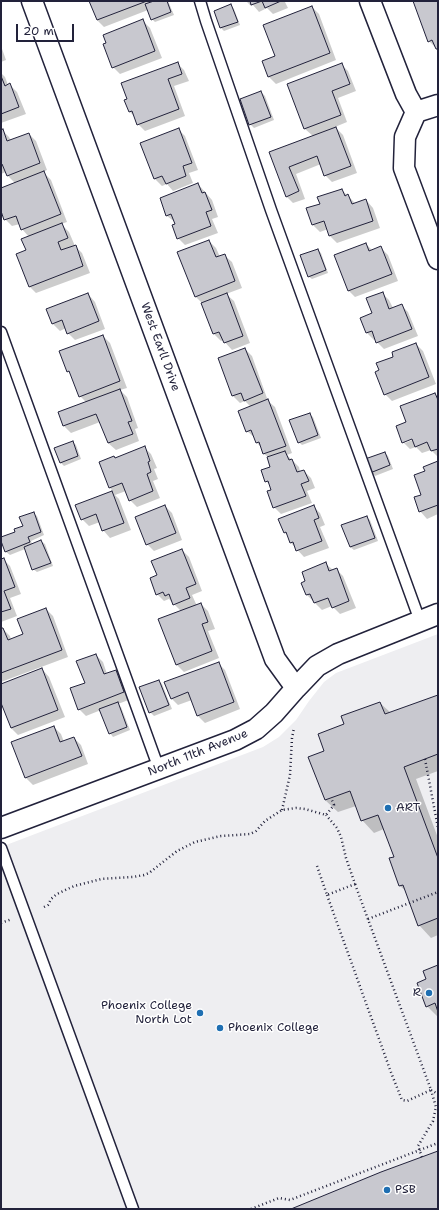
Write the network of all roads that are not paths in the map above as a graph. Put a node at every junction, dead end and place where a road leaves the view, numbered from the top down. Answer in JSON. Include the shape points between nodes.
{"nodes":[{"id":1,"x":32,"y":1,"type":"edge"},
{"id":2,"x":200,"y":1,"type":"edge"},
{"id":3,"x":370,"y":1,"type":"edge"},
{"id":4,"x":438,"y":105,"type":"edge"},
{"id":5,"x":416,"y":112,"type":"junction"},
{"id":6,"x":438,"y":259,"type":"edge"},
{"id":7,"x":1,"y":332,"type":"edge"},
{"id":8,"x":429,"y":618,"type":"edge"},
{"id":9,"x":296,"y":688,"type":"junction"},
{"id":10,"x":159,"y":769,"type":"junction"},
{"id":11,"x":1,"y":828,"type":"edge"},
{"id":12,"x":1,"y":848,"type":"edge"},
{"id":13,"x":133,"y":1209,"type":"edge"}],
"edges":[{"from":1,"to":9,"type":"street","name":"West Earll Drive","via":[[275,659]]},
{"from":2,"to":8,"type":"lane","via":[[271,210]]},
{"from":3,"to":5,"type":"street","via":[[406,94]]},
{"from":4,"to":5,"type":"street"},
{"from":5,"to":6,"type":"street","via":[[405,137],[404,168]]},
{"from":7,"to":10,"type":"lane"},
{"from":8,"to":9,"type":"street","name":"North 11th Avenue","via":[[338,654],[317,666]]},
{"from":9,"to":10,"type":"street","name":"North 11th Avenue","via":[[256,729],[235,740]]},
{"from":10,"to":11,"type":"street","name":"North 11th Avenue"},
{"from":12,"to":13,"type":"lane"}]}
